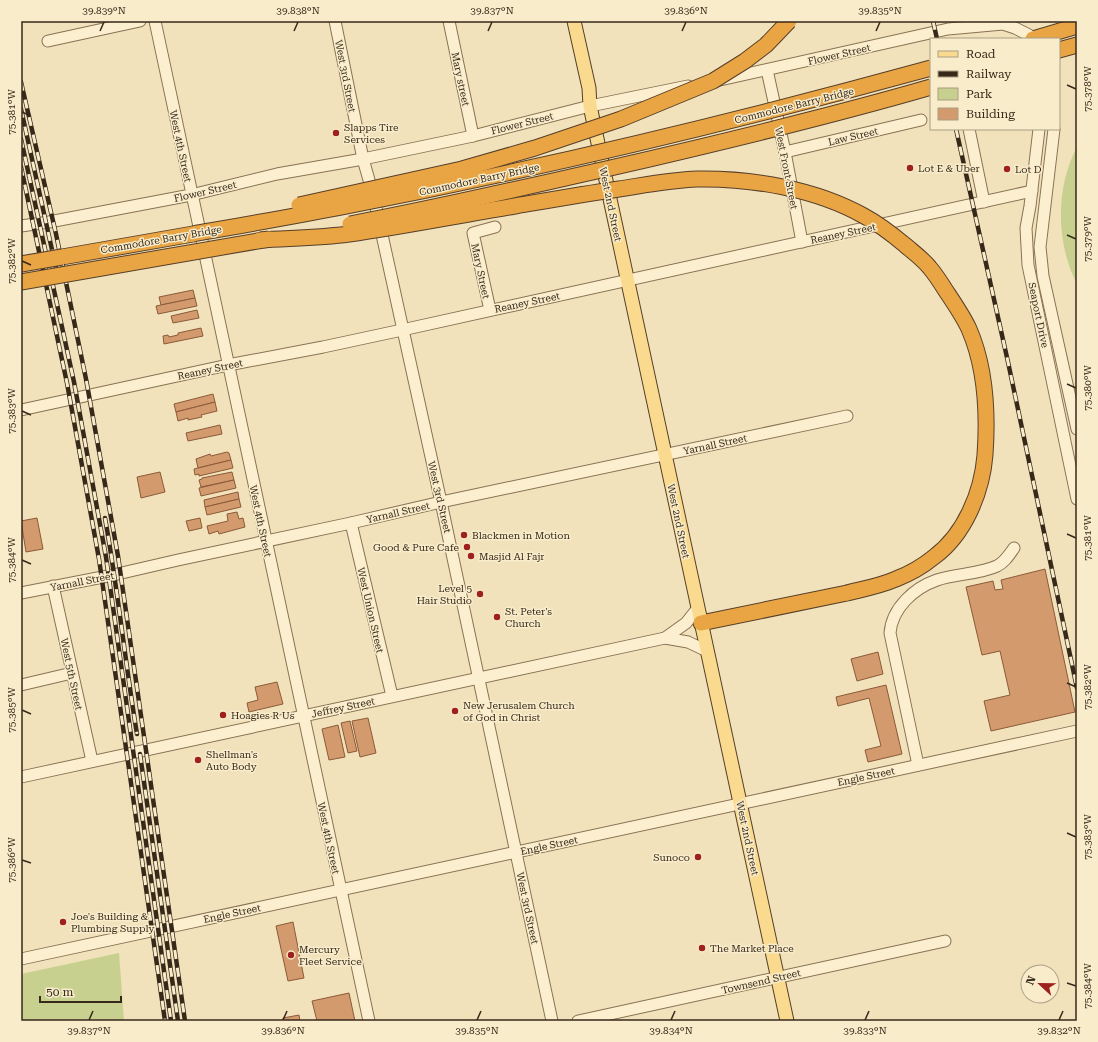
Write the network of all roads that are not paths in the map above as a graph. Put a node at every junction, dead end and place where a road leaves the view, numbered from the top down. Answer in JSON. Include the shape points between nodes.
{"nodes":[{"id":1,"x":140,"y":21,"type":"edge"},
{"id":2,"x":155,"y":21,"type":"edge"},
{"id":3,"x":336,"y":21,"type":"edge"},
{"id":4,"x":449,"y":21,"type":"edge"},
{"id":5,"x":574,"y":21,"type":"edge"},
{"id":6,"x":789,"y":21,"type":"edge"},
{"id":7,"x":1077,"y":26,"type":"edge"},
{"id":8,"x":949,"y":34,"type":"edge"},
{"id":9,"x":1027,"y":37,"type":"edge"},
{"id":10,"x":48,"y":41,"type":"dead end"},
{"id":11,"x":1077,"y":45,"type":"edge"},
{"id":12,"x":1060,"y":50,"type":"edge"},
{"id":13,"x":930,"y":68,"type":"edge"},
{"id":14,"x":767,"y":70,"type":"junction"},
{"id":15,"x":930,"y":87,"type":"edge"},
{"id":16,"x":590,"y":106,"type":"junction"},
{"id":17,"x":921,"y":120,"type":"dead end"},
{"id":18,"x":969,"y":130,"type":"edge"},
{"id":19,"x":1039,"y":130,"type":"edge"},
{"id":20,"x":1054,"y":130,"type":"edge"},
{"id":21,"x":473,"y":136,"type":"junction"},
{"id":22,"x":785,"y":152,"type":"junction"},
{"id":23,"x":363,"y":158,"type":"junction"},
{"id":24,"x":1032,"y":191,"type":"junction"},
{"id":25,"x":192,"y":195,"type":"junction"},
{"id":26,"x":984,"y":202,"type":"junction"},
{"id":27,"x":21,"y":226,"type":"edge"},
{"id":28,"x":494,"y":227,"type":"dead end"},
{"id":29,"x":193,"y":234,"type":"junction"},
{"id":30,"x":260,"y":240,"type":"junction"},
{"id":31,"x":802,"y":242,"type":"junction"},
{"id":32,"x":21,"y":263,"type":"edge"},
{"id":33,"x":628,"y":280,"type":"junction"},
{"id":34,"x":21,"y":283,"type":"edge"},
{"id":35,"x":490,"y":310,"type":"junction"},
{"id":36,"x":402,"y":330,"type":"junction"},
{"id":37,"x":228,"y":364,"type":"junction"},
{"id":38,"x":21,"y":410,"type":"edge"},
{"id":39,"x":846,"y":416,"type":"dead end"},
{"id":40,"x":1077,"y":429,"type":"edge"},
{"id":41,"x":665,"y":455,"type":"junction"},
{"id":42,"x":1077,"y":499,"type":"edge"},
{"id":43,"x":441,"y":502,"type":"junction"},
{"id":44,"x":351,"y":523,"type":"junction"},
{"id":45,"x":266,"y":541,"type":"junction"},
{"id":46,"x":1014,"y":548,"type":"dead end"},
{"id":47,"x":53,"y":586,"type":"junction"},
{"id":48,"x":21,"y":593,"type":"edge"},
{"id":49,"x":698,"y":608,"type":"junction"},
{"id":50,"x":701,"y":623,"type":"junction"},
{"id":51,"x":665,"y":638,"type":"junction"},
{"id":52,"x":707,"y":651,"type":"junction"},
{"id":53,"x":72,"y":673,"type":"junction"},
{"id":54,"x":479,"y":677,"type":"junction"},
{"id":55,"x":21,"y":685,"type":"edge"},
{"id":56,"x":392,"y":696,"type":"junction"},
{"id":57,"x":303,"y":715,"type":"junction"},
{"id":58,"x":1077,"y":731,"type":"edge"},
{"id":59,"x":92,"y":761,"type":"junction"},
{"id":60,"x":918,"y":765,"type":"junction"},
{"id":61,"x":21,"y":776,"type":"edge"},
{"id":62,"x":740,"y":804,"type":"junction"},
{"id":63,"x":516,"y":852,"type":"junction"},
{"id":64,"x":341,"y":890,"type":"junction"},
{"id":65,"x":945,"y":941,"type":"dead end"},
{"id":66,"x":21,"y":959,"type":"edge"},
{"id":67,"x":778,"y":977,"type":"junction"},
{"id":68,"x":369,"y":1021,"type":"edge"},
{"id":69,"x":552,"y":1021,"type":"edge"},
{"id":70,"x":578,"y":1021,"type":"edge"},
{"id":71,"x":787,"y":1021,"type":"edge"}],
"edges":[{"from":1,"to":10,"type":"street"},
{"from":2,"to":25,"type":"street","name":"West 4th Street"},
{"from":3,"to":23,"type":"street","name":"West 3rd Street"},
{"from":4,"to":21,"type":"street","name":"Mary street"},
{"from":5,"to":16,"type":"main road","name":"West 2nd Street","via":[[589,88]]},
{"from":6,"to":29,"type":"highway","bridge":true,"via":[[766,45],[713,81],[621,119],[462,169],[282,209]]},
{"from":7,"to":9,"type":"highway"},
{"from":8,"to":9,"type":"street","name":"Flower Street","via":[[1003,24],[1015,28]]},
{"from":8,"to":14,"type":"street","name":"Flower Street"},
{"from":11,"to":12,"type":"highway"},
{"from":13,"to":29,"type":"highway","name":"Commodore Barry Bridge","bridge":true,"via":[[704,128],[564,160],[345,207]]},
{"from":14,"to":16,"type":"street","name":"Flower Street"},
{"from":14,"to":22,"type":"street","name":"West Front Street"},
{"from":15,"to":30,"type":"highway","name":"Commodore Barry Bridge","bridge":true,"via":[[651,159],[359,222]]},
{"from":16,"to":21,"type":"street","name":"Flower Street"},
{"from":16,"to":33,"type":"main road","name":"West 2nd Street"},
{"from":17,"to":22,"type":"street","name":"Law Street"},
{"from":18,"to":26,"type":"street"},
{"from":19,"to":24,"type":"street","name":"Seaport Drive"},
{"from":20,"to":40,"type":"street","name":"Seaport Drive","via":[[1040,247]]},
{"from":21,"to":23,"type":"street","name":"Flower Street"},
{"from":22,"to":31,"type":"street","name":"West Front Street"},
{"from":23,"to":25,"type":"street","name":"Flower Street","via":[[278,174]]},
{"from":23,"to":36,"type":"street","name":"West 3rd Street"},
{"from":24,"to":26,"type":"street","name":"Reaney Street"},
{"from":24,"to":42,"type":"street","name":"Seaport Drive","via":[[1026,228],[1028,265]]},
{"from":25,"to":27,"type":"street","name":"Flower Street"},
{"from":25,"to":37,"type":"street","name":"West 4th Street"},
{"from":26,"to":31,"type":"street","name":"Reaney Street"},
{"from":28,"to":35,"type":"street","name":"Mary Street","via":[[473,233]]},
{"from":29,"to":32,"type":"highway","name":"Commodore Barry Bridge","bridge":true},
{"from":30,"to":34,"type":"highway","name":"Commodore Barry Bridge","bridge":true},
{"from":30,"to":50,"type":"highway","bridge":true,"via":[[348,234],[662,182],[728,180],[770,185],[808,193],[834,202],[865,216],[929,266],[969,329],[979,357],[987,412],[984,465],[978,492],[954,538],[936,556],[884,584]]},
{"from":31,"to":33,"type":"street","name":"Reaney Street"},
{"from":33,"to":35,"type":"street","name":"Reaney Street"},
{"from":33,"to":41,"type":"main road","name":"West 2nd Street"},
{"from":35,"to":36,"type":"street","name":"Reaney Street"},
{"from":36,"to":37,"type":"street","name":"Reaney Street"},
{"from":36,"to":43,"type":"street","name":"West 3rd Street"},
{"from":37,"to":38,"type":"street","name":"Reaney Street"},
{"from":37,"to":45,"type":"street","name":"West 4th Street"},
{"from":39,"to":41,"type":"street","name":"Yarnall Street"},
{"from":41,"to":43,"type":"street","name":"Yarnall Street"},
{"from":41,"to":49,"type":"main road","name":"West 2nd Street"},
{"from":43,"to":44,"type":"street","name":"Yarnall Street"},
{"from":43,"to":54,"type":"street","name":"West 3rd Street"},
{"from":44,"to":45,"type":"street","name":"Yarnall Street"},
{"from":44,"to":56,"type":"street","name":"West Union Street"},
{"from":45,"to":47,"type":"street","name":"Yarnall Street"},
{"from":45,"to":57,"type":"street","name":"West 4th Street"},
{"from":46,"to":60,"type":"street","via":[[1005,560],[995,567],[937,580],[922,588],[906,599],[893,618],[890,633]]},
{"from":47,"to":48,"type":"street","name":"Yarnall Street"},
{"from":47,"to":53,"type":"street","name":"West 5th Street"},
{"from":49,"to":50,"type":"main road","name":"West 2nd Street"},
{"from":49,"to":51,"type":"street","via":[[686,623]]},
{"from":50,"to":52,"type":"main road","name":"West 2nd Street"},
{"from":51,"to":52,"type":"street","via":[[688,642]]},
{"from":51,"to":54,"type":"street","name":"Jeffrey Street"},
{"from":52,"to":62,"type":"main road","name":"West 2nd Street"},
{"from":53,"to":55,"type":"street"},
{"from":53,"to":59,"type":"street","name":"West 5th Street"},
{"from":54,"to":56,"type":"street","name":"Jeffrey Street"},
{"from":54,"to":63,"type":"street","name":"West 3rd Street"},
{"from":56,"to":57,"type":"street","name":"Jeffrey Street"},
{"from":57,"to":59,"type":"street","name":"Jeffrey Street"},
{"from":57,"to":64,"type":"street","name":"West 4th Street"},
{"from":58,"to":60,"type":"street","name":"Engle Street"},
{"from":59,"to":61,"type":"street","name":"Jeffrey Street"},
{"from":60,"to":62,"type":"street","name":"Engle Street"},
{"from":62,"to":63,"type":"street","name":"Engle Street"},
{"from":62,"to":67,"type":"main road","name":"West 2nd Street"},
{"from":63,"to":64,"type":"street","name":"Engle Street"},
{"from":63,"to":69,"type":"street","name":"West 3rd Street"},
{"from":64,"to":66,"type":"street","name":"Engle Street"},
{"from":64,"to":68,"type":"street","name":"West 4th Street"},
{"from":65,"to":67,"type":"street","name":"Townsend Street"},
{"from":67,"to":70,"type":"street","name":"Townsend Street"},
{"from":67,"to":71,"type":"main road","name":"West 2nd Street"}]}
